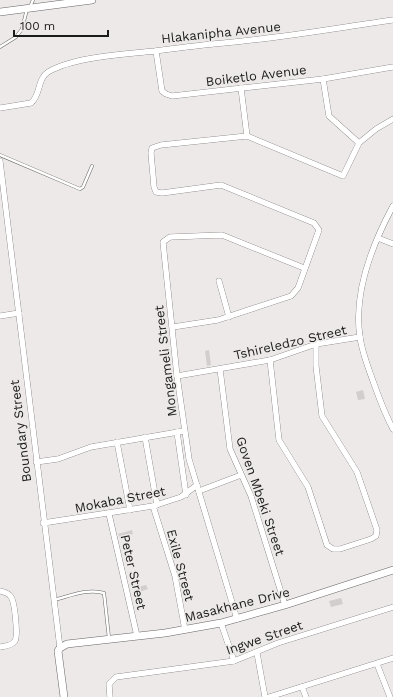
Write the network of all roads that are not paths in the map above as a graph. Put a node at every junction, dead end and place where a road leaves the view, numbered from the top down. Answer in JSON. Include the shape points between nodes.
{"nodes":[{"id":1,"x":33,"y":0,"type":"edge"},
{"id":2,"x":92,"y":0,"type":"edge"},
{"id":3,"x":28,"y":8,"type":"junction"},
{"id":4,"x":0,"y":12,"type":"edge"},
{"id":5,"x":393,"y":20,"type":"edge"},
{"id":6,"x":0,"y":47,"type":"edge"},
{"id":7,"x":156,"y":51,"type":"junction"},
{"id":8,"x":393,"y":67,"type":"edge"},
{"id":9,"x":322,"y":79,"type":"junction"},
{"id":10,"x":241,"y":88,"type":"junction"},
{"id":11,"x":0,"y":108,"type":"edge"},
{"id":12,"x":393,"y":119,"type":"edge"},
{"id":13,"x":247,"y":136,"type":"junction"},
{"id":14,"x":359,"y":144,"type":"junction"},
{"id":15,"x":0,"y":155,"type":"edge"},
{"id":16,"x":0,"y":161,"type":"edge"},
{"id":17,"x":92,"y":166,"type":"dead end"},
{"id":18,"x":393,"y":206,"type":"edge"},
{"id":19,"x":378,"y":238,"type":"junction"},
{"id":20,"x":393,"y":244,"type":"edge"},
{"id":21,"x":304,"y":268,"type":"junction"},
{"id":22,"x":219,"y":281,"type":"dead end"},
{"id":23,"x":19,"y":313,"type":"junction"},
{"id":24,"x":0,"y":316,"type":"edge"},
{"id":25,"x":229,"y":317,"type":"junction"},
{"id":26,"x":173,"y":327,"type":"junction"},
{"id":27,"x":360,"y":337,"type":"junction"},
{"id":28,"x":316,"y":344,"type":"junction"},
{"id":29,"x":270,"y":360,"type":"junction"},
{"id":30,"x":220,"y":369,"type":"junction"},
{"id":31,"x":177,"y":376,"type":"junction"},
{"id":32,"x":393,"y":429,"type":"edge"},
{"id":33,"x":184,"y":431,"type":"junction"},
{"id":34,"x":177,"y":432,"type":"junction"},
{"id":35,"x":145,"y":437,"type":"junction"},
{"id":36,"x":117,"y":442,"type":"junction"},
{"id":37,"x":36,"y":462,"type":"junction"},
{"id":38,"x":241,"y":475,"type":"junction"},
{"id":39,"x":198,"y":488,"type":"junction"},
{"id":40,"x":186,"y":495,"type":"junction"},
{"id":41,"x":155,"y":506,"type":"junction"},
{"id":42,"x":130,"y":510,"type":"junction"},
{"id":43,"x":109,"y":514,"type":"junction"},
{"id":44,"x":43,"y":523,"type":"junction"},
{"id":45,"x":393,"y":570,"type":"edge"},
{"id":46,"x":0,"y":591,"type":"edge"},
{"id":47,"x":54,"y":600,"type":"junction"},
{"id":48,"x":285,"y":605,"type":"junction"},
{"id":49,"x":393,"y":607,"type":"edge"},
{"id":50,"x":237,"y":619,"type":"junction"},
{"id":51,"x":221,"y":623,"type":"junction"},
{"id":52,"x":185,"y":630,"type":"junction"},
{"id":53,"x":137,"y":636,"type":"junction"},
{"id":54,"x":109,"y":639,"type":"junction"},
{"id":55,"x":0,"y":646,"type":"edge"},
{"id":56,"x":60,"y":648,"type":"junction"},
{"id":57,"x":257,"y":653,"type":"junction"},
{"id":58,"x":393,"y":658,"type":"edge"},
{"id":59,"x":234,"y":661,"type":"junction"},
{"id":60,"x":377,"y":664,"type":"junction"},
{"id":61,"x":302,"y":687,"type":"junction"},
{"id":62,"x":64,"y":697,"type":"edge"},
{"id":63,"x":110,"y":697,"type":"edge"},
{"id":64,"x":265,"y":697,"type":"edge"},
{"id":65,"x":269,"y":697,"type":"edge"},
{"id":66,"x":306,"y":697,"type":"edge"},
{"id":67,"x":390,"y":697,"type":"edge"}],
"edges":[{"from":1,"to":3,"type":"lane"},
{"from":2,"to":3,"type":"street"},
{"from":3,"to":4,"type":"street"},
{"from":3,"to":6,"type":"lane","via":[[22,29],[16,37]]},
{"from":5,"to":7,"type":"street","name":"Hlakanipha Avenue","via":[[288,36]]},
{"from":7,"to":10,"type":"street","name":"Boiketlo Avenue","via":[[162,88],[166,94],[176,96]]},
{"from":7,"to":11,"type":"street","name":"Hlakanipha Avenue","via":[[100,57],[61,67],[46,74],[36,98],[31,103]]},
{"from":8,"to":9,"type":"street","name":"Boiketlo Avenue"},
{"from":9,"to":10,"type":"street","name":"Boiketlo Avenue"},
{"from":9,"to":14,"type":"street","via":[[329,116]]},
{"from":10,"to":13,"type":"street"},
{"from":12,"to":14,"type":"street","via":[[376,129]]},
{"from":13,"to":14,"type":"street","via":[[341,176],[346,173]]},
{"from":13,"to":21,"type":"street","via":[[154,147],[151,153],[155,191],[162,193],[225,186],[314,223],[319,230]]},
{"from":15,"to":17,"type":"lane","via":[[80,189]]},
{"from":16,"to":23,"type":"street","name":"Boundary Street"},
{"from":18,"to":19,"type":"street"},
{"from":19,"to":20,"type":"street"},
{"from":19,"to":27,"type":"street","via":[[362,283]]},
{"from":21,"to":25,"type":"street","via":[[296,291],[290,296]]},
{"from":21,"to":26,"type":"street","name":"Mongameli Street","via":[[222,235],[168,238],[163,244]]},
{"from":22,"to":25,"type":"street"},
{"from":23,"to":24,"type":"street"},
{"from":23,"to":37,"type":"street","name":"Boundary Street"},
{"from":25,"to":26,"type":"street"},
{"from":26,"to":31,"type":"street","name":"Mongameli Street"},
{"from":27,"to":28,"type":"street","name":"Tshireledzo Street"},
{"from":27,"to":32,"type":"street","via":[[385,415]]},
{"from":28,"to":29,"type":"street","name":"Tshireledzo Street"},
{"from":28,"to":29,"type":"street","via":[[322,416],[359,476],[378,530],[376,536],[371,539],[336,549],[327,545],[308,487],[279,440]]},
{"from":29,"to":30,"type":"street","name":"Tshireledzo Street"},
{"from":30,"to":31,"type":"street","name":"Tshireledzo Street"},
{"from":30,"to":38,"type":"street","name":"Goven Mbeki Street","via":[[229,444]]},
{"from":31,"to":33,"type":"street","name":"Mongameli Street"},
{"from":33,"to":34,"type":"street"},
{"from":33,"to":39,"type":"street","name":"Mongameli Street"},
{"from":34,"to":35,"type":"street"},
{"from":34,"to":40,"type":"street"},
{"from":35,"to":36,"type":"street"},
{"from":35,"to":41,"type":"street","name":"Exile Street"},
{"from":36,"to":37,"type":"street","via":[[91,447],[58,459]]},
{"from":36,"to":42,"type":"street"},
{"from":37,"to":44,"type":"street","name":"Boundary Street"},
{"from":38,"to":39,"type":"street","name":"Mokaba Street"},
{"from":38,"to":48,"type":"street","name":"Goven Mbeki Street","via":[[251,496]]},
{"from":39,"to":40,"type":"street","name":"Mokaba Street"},
{"from":39,"to":50,"type":"street","name":"Mongameli Street"},
{"from":40,"to":41,"type":"street","name":"Mokaba Street"},
{"from":41,"to":42,"type":"street","name":"Mokaba Street"},
{"from":41,"to":52,"type":"street","name":"Exile Street","via":[[175,576]]},
{"from":42,"to":43,"type":"street","name":"Mokaba Street"},
{"from":43,"to":44,"type":"street","name":"Mokaba Street"},
{"from":43,"to":53,"type":"street","name":"Peter Street"},
{"from":44,"to":47,"type":"street","name":"Boundary Street"},
{"from":45,"to":48,"type":"street","name":"Masakhane Drive"},
{"from":46,"to":55,"type":"street","via":[[8,594],[13,600],[16,633],[12,644]]},
{"from":47,"to":54,"type":"lane","via":[[87,592],[104,593]]},
{"from":47,"to":56,"type":"street","name":"Boundary Street"},
{"from":48,"to":50,"type":"street","name":"Masakhane Drive"},
{"from":49,"to":57,"type":"street","name":"Ingwe Street","via":[[285,641]]},
{"from":50,"to":51,"type":"street","name":"Masakhane Drive"},
{"from":51,"to":52,"type":"street","name":"Masakhane Drive"},
{"from":51,"to":59,"type":"street"},
{"from":52,"to":53,"type":"street","name":"Masakhane Drive"},
{"from":53,"to":54,"type":"street","name":"Masakhane Drive"},
{"from":54,"to":56,"type":"street","name":"Masakhane Drive","via":[[72,643]]},
{"from":56,"to":62,"type":"street","name":"Boundary Street","via":[[58,652]]},
{"from":57,"to":59,"type":"street","name":"Ingwe Street"},
{"from":57,"to":64,"type":"street"},
{"from":58,"to":60,"type":"street"},
{"from":59,"to":63,"type":"street","name":"Ingwe Street","via":[[116,676],[109,684]]},
{"from":60,"to":61,"type":"street"},
{"from":60,"to":67,"type":"street"},
{"from":61,"to":65,"type":"street"},
{"from":61,"to":66,"type":"street"}]}
